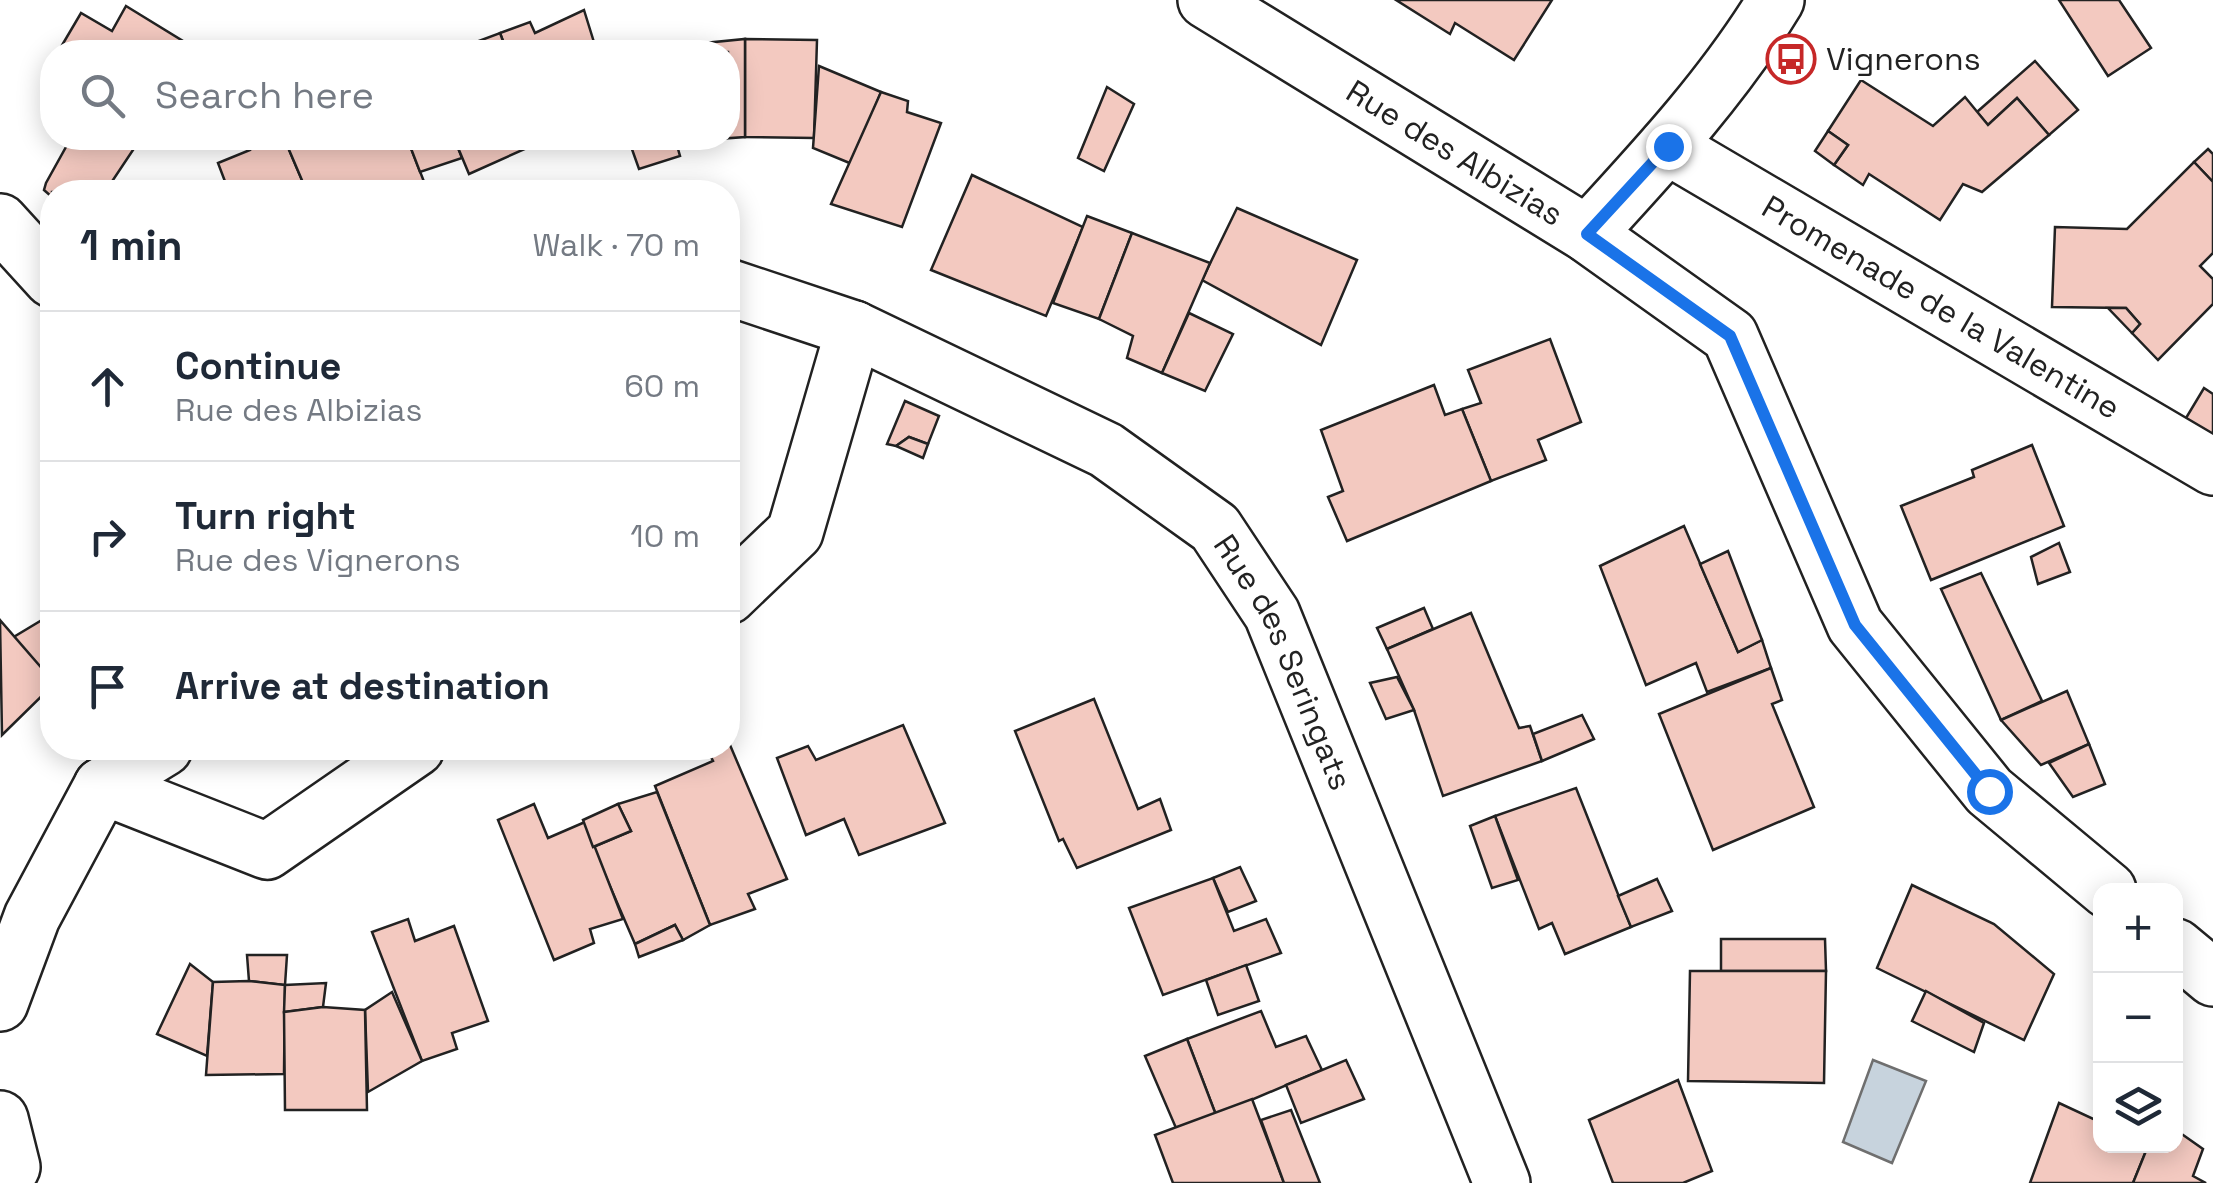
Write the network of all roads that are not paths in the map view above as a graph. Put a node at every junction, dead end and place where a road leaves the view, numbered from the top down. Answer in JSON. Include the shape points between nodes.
{"nodes":[{"id":1,"x":1206,"y":0,"type":"edge"},
{"id":2,"x":1776,"y":0,"type":"edge"},
{"id":3,"x":1668,"y":146,"type":"junction"},
{"id":4,"x":0,"y":222,"type":"edge"},
{"id":5,"x":1587,"y":234,"type":"junction"},
{"id":6,"x":40,"y":266,"type":"edge"},
{"id":7,"x":740,"y":291,"type":"edge"},
{"id":8,"x":854,"y":329,"type":"junction"},
{"id":9,"x":2213,"y":467,"type":"edge"},
{"id":10,"x":740,"y":585,"type":"edge"},
{"id":11,"x":144,"y":760,"type":"edge"},
{"id":12,"x":398,"y":760,"type":"edge"},
{"id":13,"x":102,"y":786,"type":"junction"},
{"id":14,"x":2100,"y":883,"type":"edge"},
{"id":15,"x":2183,"y":953,"type":"edge"},
{"id":16,"x":2213,"y":978,"type":"edge"},
{"id":17,"x":0,"y":1003,"type":"edge"},
{"id":18,"x":1502,"y":1183,"type":"edge"}],
"edges":[{"from":1,"to":5,"type":"street","name":"Rue des Albizias"},
{"from":2,"to":3,"type":"street"},
{"from":3,"to":5,"type":"street"},
{"from":3,"to":9,"type":"street","name":"Promenade de la Valentine"},
{"from":4,"to":6,"type":"street"},
{"from":5,"to":14,"type":"street","name":"Rue des Albizias","via":[[1730,336],[1855,625],[1989,791]]},
{"from":7,"to":8,"type":"street","name":"Rue des Seringats"},
{"from":8,"to":10,"type":"street","via":[[795,532]]},
{"from":8,"to":18,"type":"street","name":"Rue des Seringats","via":[[1106,450],[1215,528],[1272,614]]},
{"from":11,"to":13,"type":"street"},
{"from":12,"to":13,"type":"street","via":[[266,850]]},
{"from":13,"to":17,"type":"street","via":[[32,917]]},
{"from":15,"to":16,"type":"street"}]}
